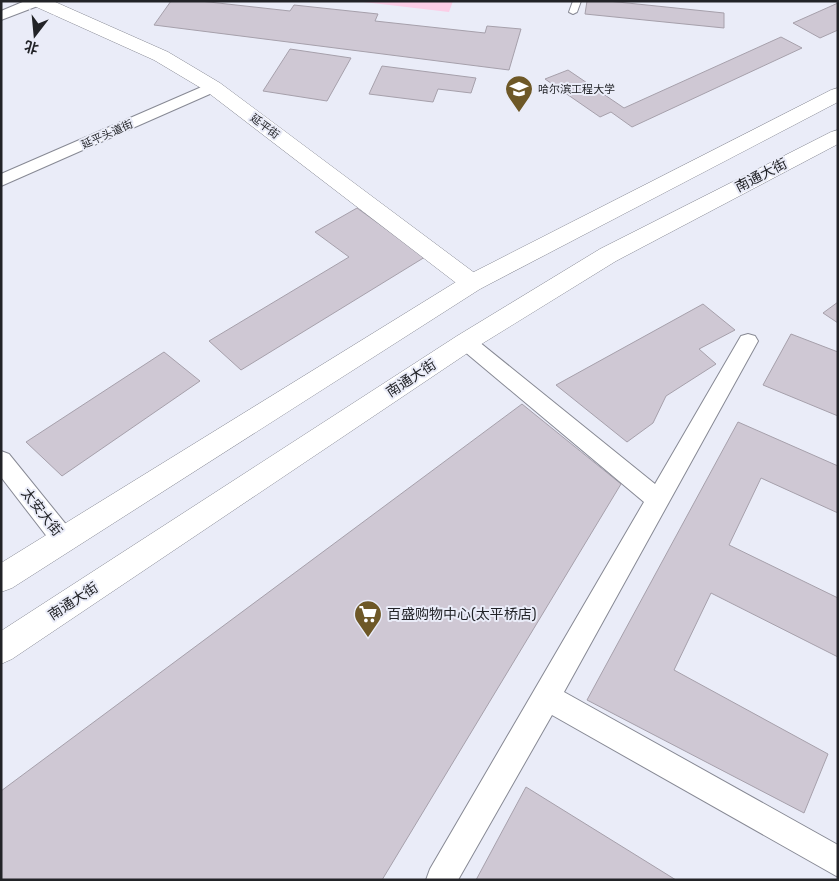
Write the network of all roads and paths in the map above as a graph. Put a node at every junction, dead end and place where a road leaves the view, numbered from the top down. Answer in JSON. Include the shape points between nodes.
{"nodes":[{"id":1,"x":38,"y":1,"type":"edge"},
{"id":2,"x":577,"y":1,"type":"edge"},
{"id":3,"x":573,"y":12,"type":"dead end"},
{"id":4,"x":1,"y":16,"type":"edge"},
{"id":5,"x":213,"y":87,"type":"junction"},
{"id":6,"x":838,"y":94,"type":"edge"},
{"id":7,"x":838,"y":136,"type":"edge"},
{"id":8,"x":1,"y":181,"type":"edge"},
{"id":9,"x":472,"y":283,"type":"junction"},
{"id":10,"x":748,"y":341,"type":"dead end"},
{"id":11,"x":466,"y":342,"type":"junction"},
{"id":12,"x":1,"y":460,"type":"edge"},
{"id":13,"x":658,"y":500,"type":"junction"},
{"id":14,"x":64,"y":540,"type":"junction"},
{"id":15,"x":1,"y":579,"type":"edge"},
{"id":16,"x":1,"y":649,"type":"edge"},
{"id":17,"x":547,"y":697,"type":"junction"},
{"id":18,"x":838,"y":862,"type":"edge"},
{"id":19,"x":441,"y":880,"type":"edge"}],
"edges":[{"from":1,"to":4,"type":"street"},
{"from":1,"to":5,"type":"main road","name":"延平街","via":[[162,56]]},
{"from":2,"to":3,"type":"lane"},
{"from":5,"to":8,"type":"street","name":"延平头道街"},
{"from":5,"to":9,"type":"main road","name":"延平街"},
{"from":6,"to":9,"type":"main road"},
{"from":7,"to":11,"type":"main road","name":"南通大街","via":[[608,255]]},
{"from":9,"to":14,"type":"main road"},
{"from":10,"to":13,"type":"street"},
{"from":11,"to":13,"type":"street"},
{"from":11,"to":16,"type":"main road","name":"南通大街"},
{"from":12,"to":14,"type":"street","name":"太安大街"},
{"from":13,"to":17,"type":"street"},
{"from":14,"to":15,"type":"main road"},
{"from":17,"to":18,"type":"street"},
{"from":17,"to":19,"type":"street"}]}
